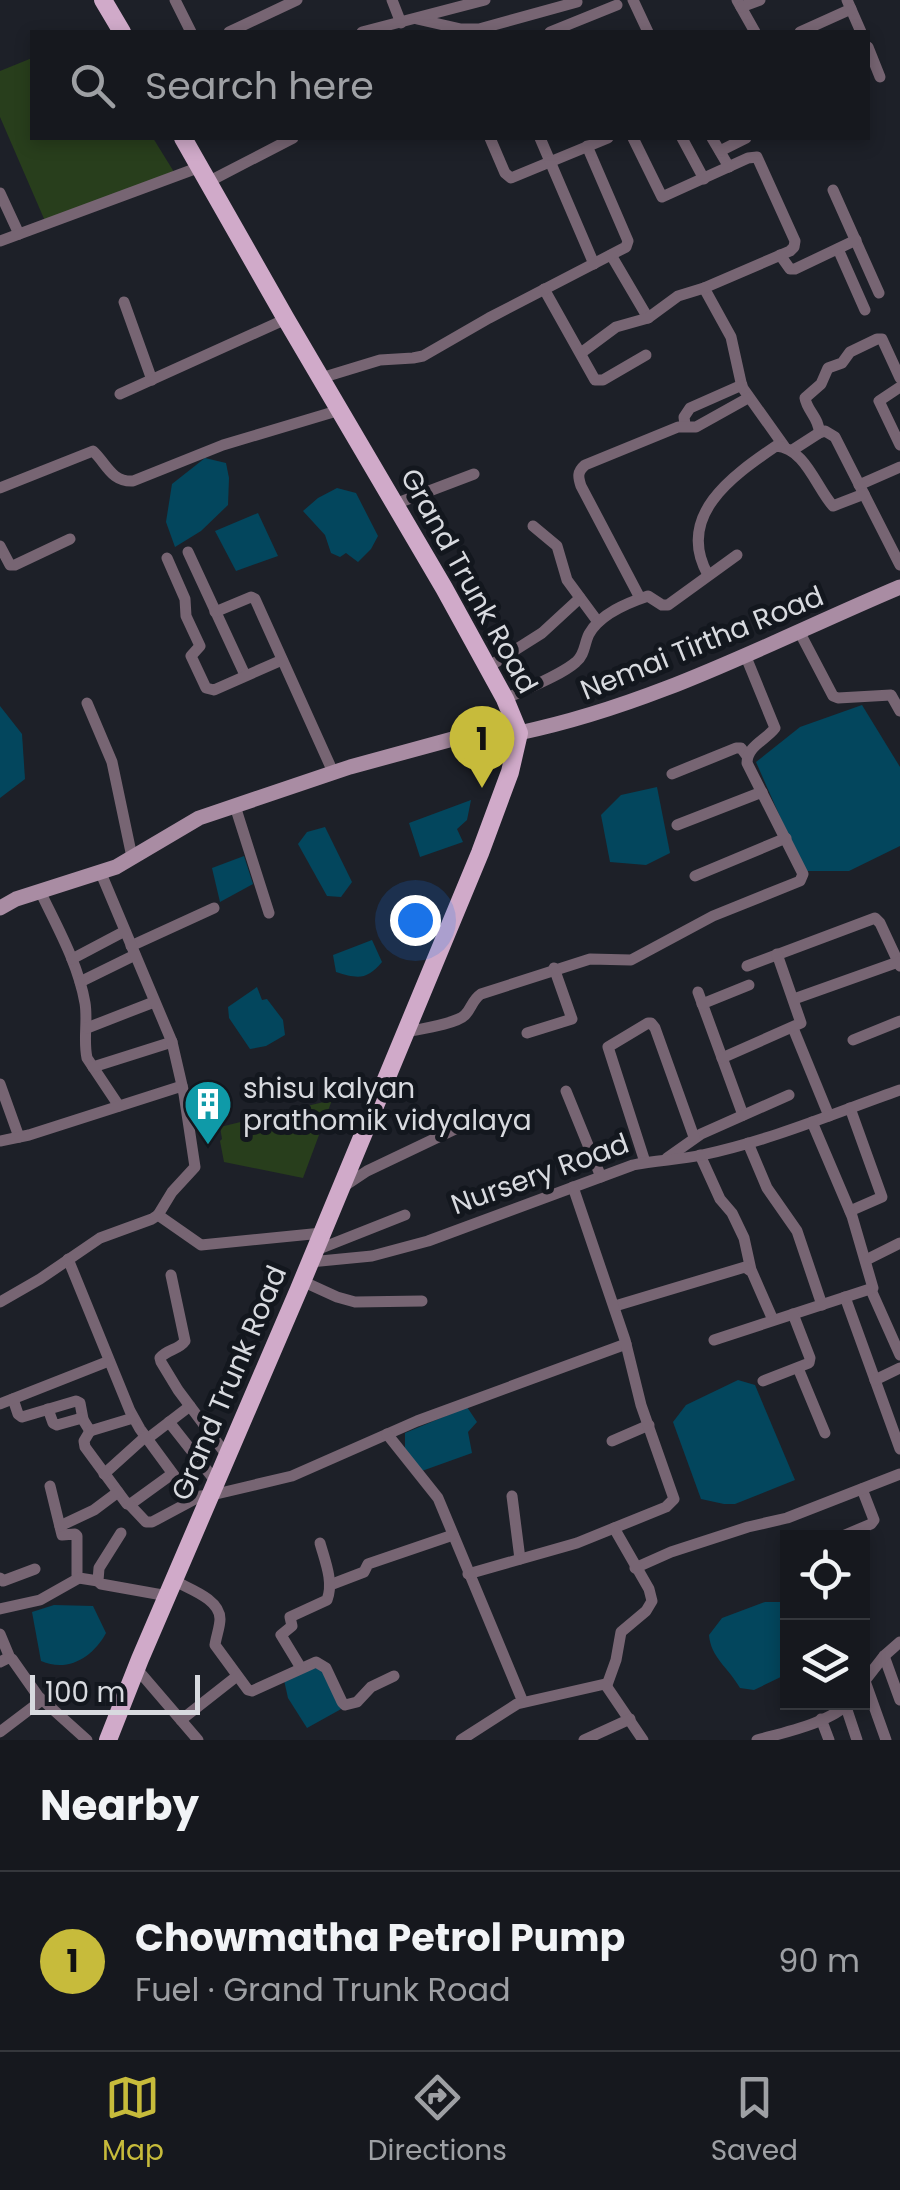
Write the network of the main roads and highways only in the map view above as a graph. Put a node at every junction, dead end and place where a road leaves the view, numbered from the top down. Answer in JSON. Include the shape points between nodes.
{"nodes":[{"id":1,"x":103,"y":0,"type":"edge"},
{"id":2,"x":121,"y":30,"type":"edge"},
{"id":3,"x":184,"y":140,"type":"edge"},
{"id":4,"x":113,"y":1738,"type":"edge"}],
"edges":[{"from":1,"to":2,"type":"main road"},
{"from":3,"to":4,"type":"main road","name":"Grand Trunk Road","via":[[505,698],[517,728],[516,751]]}]}
